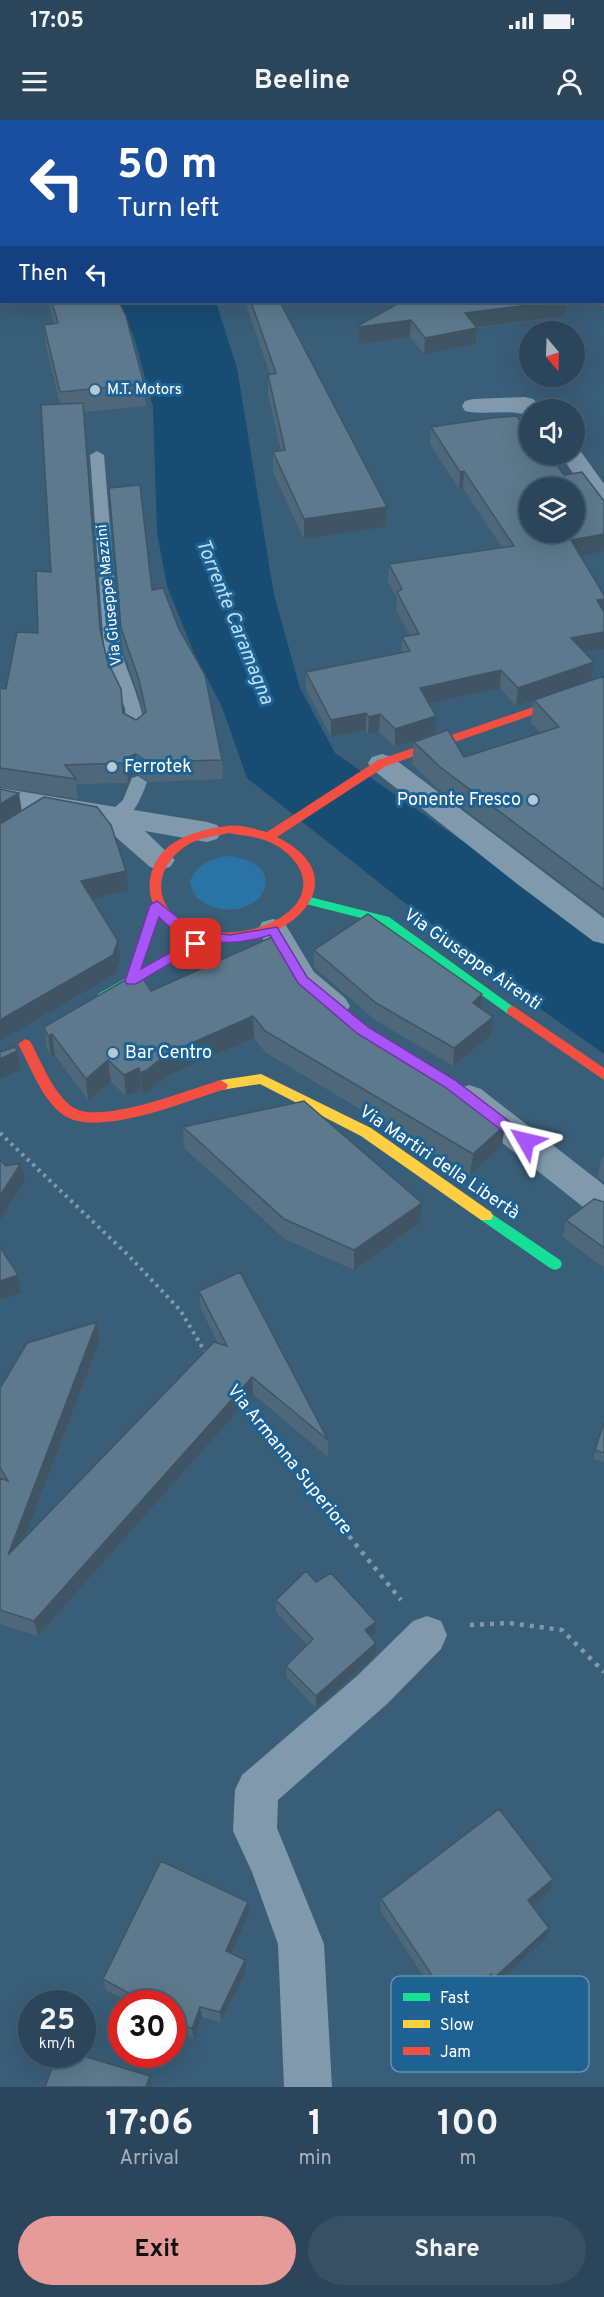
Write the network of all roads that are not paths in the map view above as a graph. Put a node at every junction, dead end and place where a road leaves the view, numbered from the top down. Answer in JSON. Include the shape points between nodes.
{"nodes":[{"id":1,"x":519,"y":404,"type":"edge"},
{"id":2,"x":473,"y":406,"type":"dead end"},
{"id":3,"x":97,"y":455,"type":"dead end"},
{"id":4,"x":579,"y":465,"type":"edge"},
{"id":5,"x":604,"y":501,"type":"edge"},
{"id":6,"x":604,"y":686,"type":"edge"},
{"id":7,"x":136,"y":732,"type":"edge"},
{"id":8,"x":382,"y":763,"type":"junction"},
{"id":9,"x":138,"y":782,"type":"dead end"},
{"id":10,"x":0,"y":797,"type":"edge"},
{"id":11,"x":112,"y":818,"type":"junction"},
{"id":12,"x":207,"y":832,"type":"junction"},
{"id":13,"x":271,"y":835,"type":"junction"},
{"id":14,"x":160,"y":860,"type":"junction"},
{"id":15,"x":306,"y":900,"type":"junction"},
{"id":16,"x":157,"y":905,"type":"junction"},
{"id":17,"x":273,"y":930,"type":"junction"},
{"id":18,"x":604,"y":933,"type":"edge"},
{"id":19,"x":208,"y":937,"type":"junction"},
{"id":20,"x":131,"y":981,"type":"junction"},
{"id":21,"x":93,"y":1004,"type":"edge"},
{"id":22,"x":355,"y":1023,"type":"edge"},
{"id":23,"x":25,"y":1044,"type":"dead end"},
{"id":24,"x":604,"y":1075,"type":"edge"},
{"id":25,"x":450,"y":1083,"type":"edge"},
{"id":26,"x":604,"y":1204,"type":"edge"},
{"id":27,"x":555,"y":1264,"type":"dead end"},
{"id":28,"x":427,"y":1635,"type":"road end"},
{"id":29,"x":308,"y":2087,"type":"edge"}],
"edges":[{"from":1,"to":2,"type":"street"},
{"from":3,"to":7,"type":"lane","name":"Via Giuseppe Mazzini","via":[[112,648],[134,708]]},
{"from":4,"to":5,"type":"street"},
{"from":6,"to":8,"type":"main road"},
{"from":8,"to":13,"type":"main road"},
{"from":8,"to":18,"type":"street"},
{"from":9,"to":11,"type":"lane","via":[[131,802]]},
{"from":10,"to":11,"type":"street","via":[[39,812]]},
{"from":11,"to":12,"type":"street"},
{"from":11,"to":14,"type":"street"},
{"from":12,"to":13,"type":"main road","via":[[251,830]]},
{"from":12,"to":14,"type":"main road","via":[[172,848]]},
{"from":13,"to":15,"type":"main road","via":[[291,847],[305,863],[310,881]]},
{"from":14,"to":16,"type":"main road","via":[[152,874],[151,890]]},
{"from":15,"to":17,"type":"main road","via":[[293,917]]},
{"from":15,"to":24,"type":"main road","name":"Via Giuseppe Airenti","via":[[385,920]]},
{"from":16,"to":19,"type":"main road","via":[[169,920]]},
{"from":16,"to":20,"type":"main road"},
{"from":17,"to":19,"type":"main road","via":[[242,938]]},
{"from":17,"to":22,"type":"street","via":[[303,980]]},
{"from":19,"to":20,"type":"main road"},
{"from":20,"to":21,"type":"main road"},
{"from":23,"to":27,"type":"main road","name":"Via Martiri della Libertà","via":[[58,1102],[75,1116],[109,1119],[230,1082],[261,1079],[366,1132]]},
{"from":25,"to":26,"type":"street"},
{"from":28,"to":29,"type":"street","via":[[372,1690],[257,1790],[255,1831],[301,1944]]}]}
